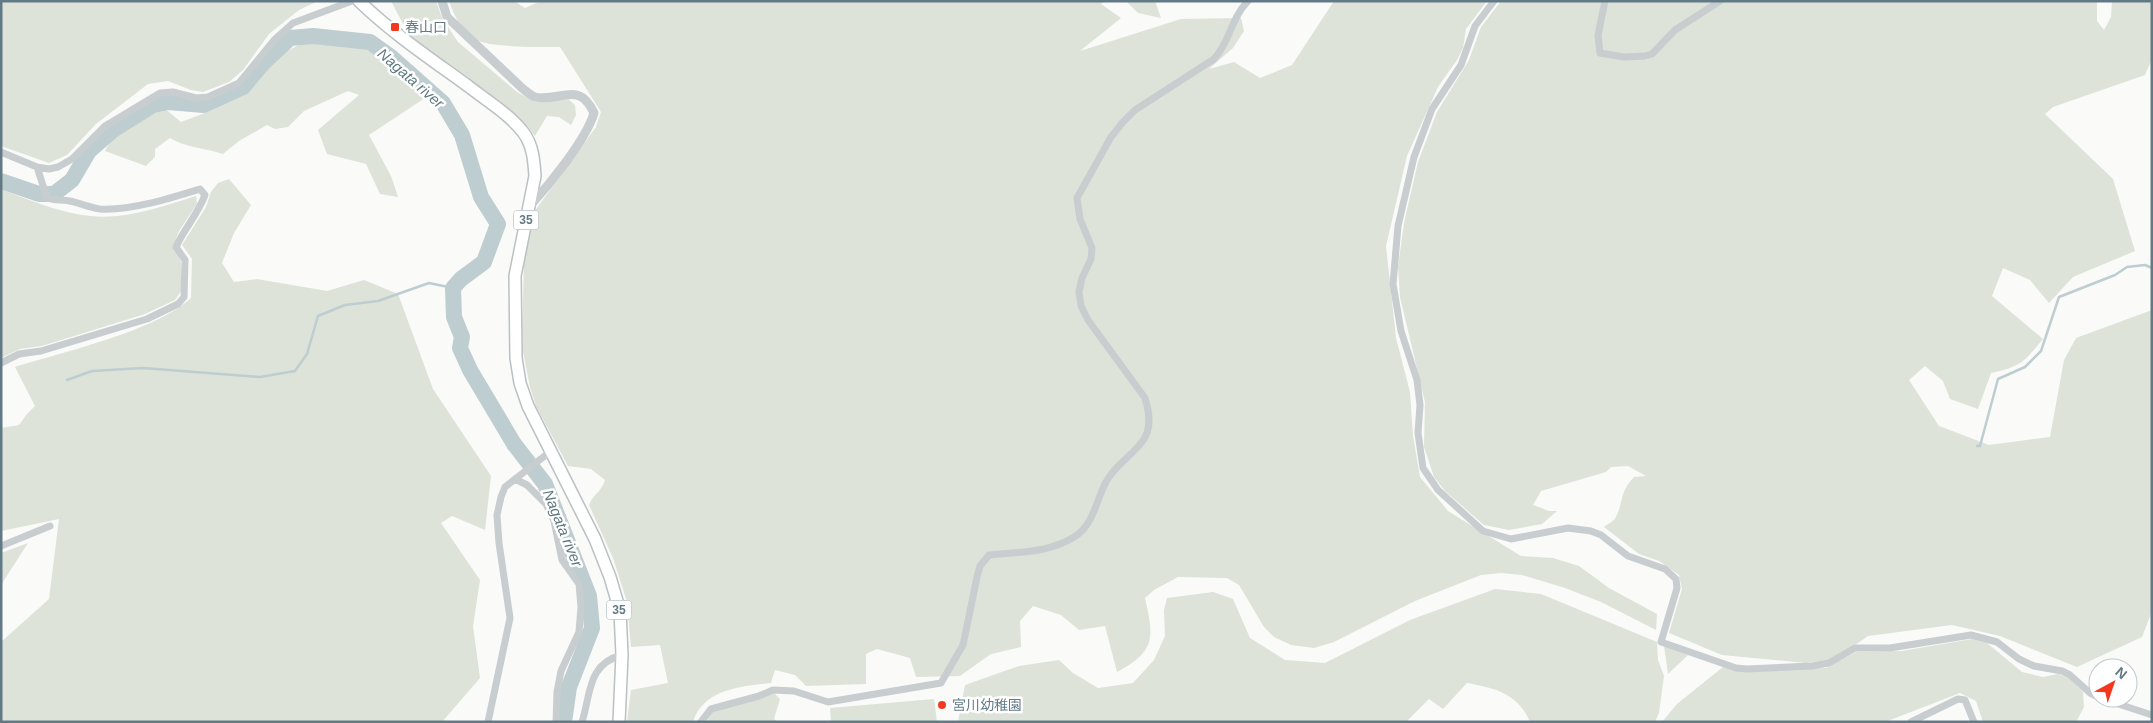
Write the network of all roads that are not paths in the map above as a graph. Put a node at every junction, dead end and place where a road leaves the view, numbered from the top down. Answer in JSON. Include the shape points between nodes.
{"nodes":[{"id":1,"x":352,"y":1,"type":"edge"},
{"id":2,"x":359,"y":1,"type":"edge"},
{"id":3,"x":442,"y":1,"type":"edge"},
{"id":4,"x":1248,"y":1,"type":"edge"},
{"id":5,"x":1494,"y":1,"type":"edge"},
{"id":6,"x":1605,"y":1,"type":"edge"},
{"id":7,"x":1720,"y":1,"type":"edge"},
{"id":8,"x":1,"y":152,"type":"edge"},
{"id":9,"x":38,"y":167,"type":"junction"},
{"id":10,"x":529,"y":208,"type":"junction"},
{"id":11,"x":1,"y":363,"type":"edge"},
{"id":12,"x":546,"y":454,"type":"junction"},
{"id":13,"x":517,"y":476,"type":"junction"},
{"id":14,"x":50,"y":526,"type":"dead end"},
{"id":15,"x":1,"y":546,"type":"edge"},
{"id":16,"x":622,"y":654,"type":"junction"},
{"id":17,"x":2088,"y":691,"type":"edge"},
{"id":18,"x":2130,"y":708,"type":"edge"},
{"id":19,"x":2152,"y":715,"type":"edge"},
{"id":20,"x":488,"y":722,"type":"edge"},
{"id":21,"x":556,"y":722,"type":"edge"},
{"id":22,"x":582,"y":722,"type":"edge"},
{"id":23,"x":619,"y":722,"type":"edge"},
{"id":24,"x":701,"y":722,"type":"edge"},
{"id":25,"x":1911,"y":722,"type":"edge"},
{"id":26,"x":1974,"y":722,"type":"edge"}],
"edges":[{"from":1,"to":9,"type":"street","via":[[293,23],[275,39],[239,83],[226,90],[196,98],[173,92],[160,93],[105,126],[65,164],[49,170]]},
{"from":2,"to":10,"type":"main road","number":"35","via":[[379,21],[492,104],[524,133],[534,162],[535,176]]},
{"from":3,"to":10,"type":"street","via":[[448,17],[522,88],[535,97],[580,96],[589,102],[594,112],[591,125]]},
{"from":4,"to":24,"type":"street","via":[[1238,10],[1222,50],[1214,59],[1135,110],[1123,122],[1077,198],[1080,218],[1092,248],[1092,260],[1079,292],[1081,306],[1145,398],[1149,410],[1149,425],[1144,439],[1106,481],[1092,518],[1076,536],[1058,546],[989,555],[976,577],[963,645],[941,683],[828,702],[794,691],[773,690],[711,709]]},
{"from":5,"to":17,"type":"street","via":[[1475,26],[1461,65],[1432,109],[1414,157],[1398,226],[1393,274],[1399,322],[1417,380],[1420,453],[1426,476],[1438,490],[1483,531],[1511,538],[1568,528],[1591,531],[1602,535],[1628,556],[1665,569],[1676,579],[1677,588],[1661,642],[1736,668],[1812,666],[1828,663],[1855,648],[1911,645],[1971,635],[1997,642],[2034,666],[2062,671]]},
{"from":6,"to":7,"type":"street","via":[[1598,36],[1600,53],[1624,57],[1652,54],[1676,30]]},
{"from":8,"to":9,"type":"street"},
{"from":9,"to":11,"type":"street","via":[[47,198],[98,209],[116,209],[200,189],[205,195],[176,247],[185,260],[184,297],[178,304],[147,319],[41,351],[19,354]]},
{"from":10,"to":12,"type":"main road","number":"35","via":[[515,265],[516,358],[520,383]]},
{"from":12,"to":13,"type":"street"},
{"from":12,"to":16,"type":"main road","number":"35","via":[[579,505],[610,577],[620,611]]},
{"from":13,"to":20,"type":"street","via":[[505,487],[497,515],[510,618]]},
{"from":13,"to":21,"type":"street","via":[[546,504],[554,521],[562,560],[579,584],[579,632],[561,670]]},
{"from":14,"to":15,"type":"street"},
{"from":16,"to":22,"type":"street","via":[[603,664],[595,676],[587,693]]},
{"from":16,"to":23,"type":"main road","number":"35"},
{"from":18,"to":19,"type":"street"},
{"from":25,"to":26,"type":"street","via":[[1958,699],[1965,700]]}]}
